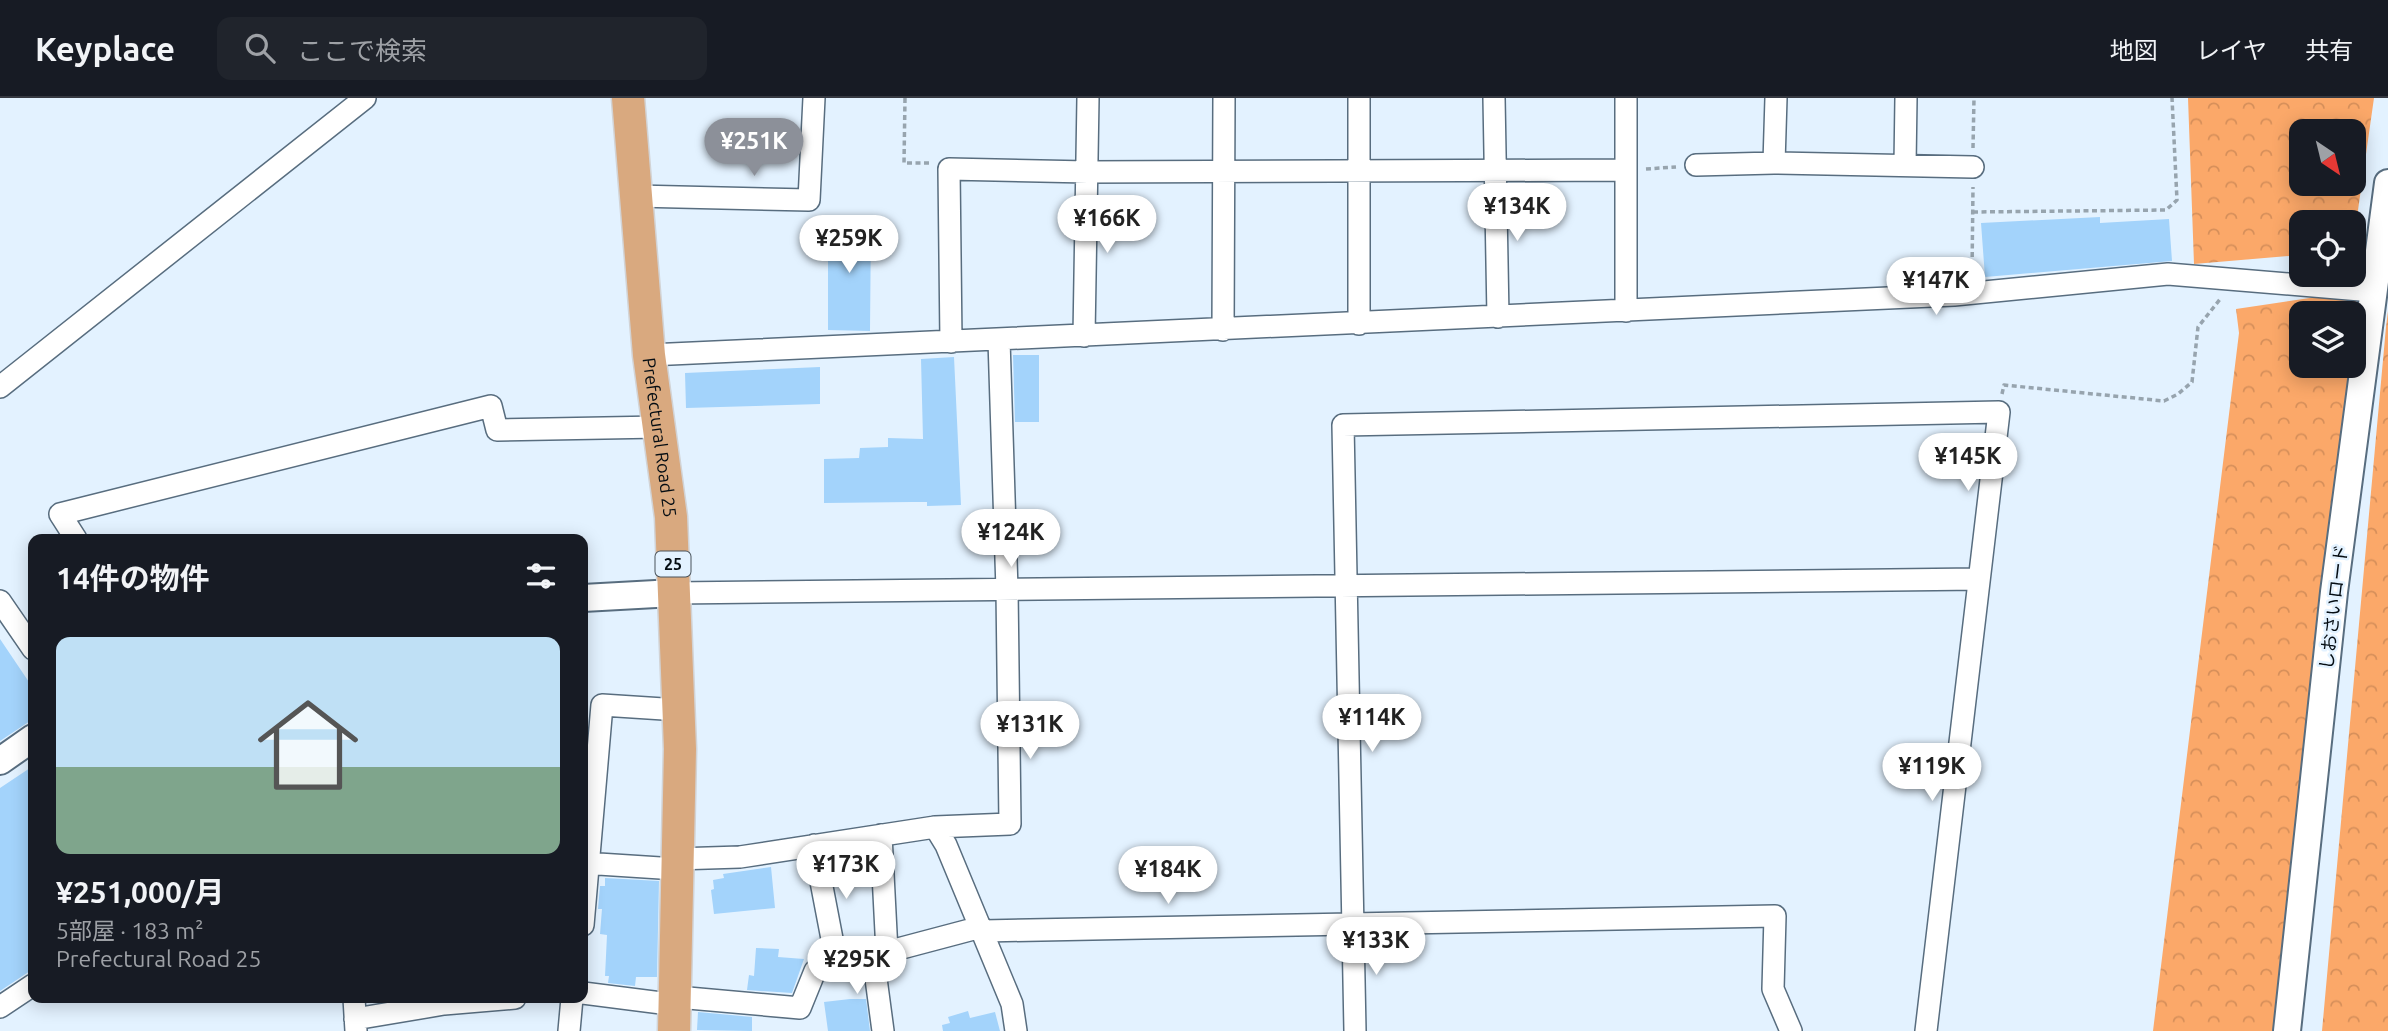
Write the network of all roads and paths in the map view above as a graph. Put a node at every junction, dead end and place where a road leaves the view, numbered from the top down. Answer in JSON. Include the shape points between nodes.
{"nodes":[{"id":1,"x":365,"y":98,"type":"edge"},
{"id":2,"x":628,"y":98,"type":"edge"},
{"id":3,"x":814,"y":98,"type":"edge"},
{"id":4,"x":905,"y":98,"type":"edge"},
{"id":5,"x":1088,"y":98,"type":"edge"},
{"id":6,"x":1224,"y":98,"type":"edge"},
{"id":7,"x":1359,"y":98,"type":"edge"},
{"id":8,"x":1494,"y":98,"type":"edge"},
{"id":9,"x":1626,"y":98,"type":"edge"},
{"id":10,"x":1776,"y":98,"type":"edge"},
{"id":11,"x":1906,"y":98,"type":"edge"},
{"id":12,"x":1974,"y":98,"type":"edge"},
{"id":13,"x":2172,"y":98,"type":"edge"},
{"id":14,"x":1774,"y":163,"type":"junction"},
{"id":15,"x":1696,"y":165,"type":"joint"},
{"id":16,"x":1905,"y":165,"type":"junction"},
{"id":17,"x":1973,"y":167,"type":"junction"},
{"id":18,"x":949,"y":169,"type":"junction"},
{"id":19,"x":1625,"y":170,"type":"junction"},
{"id":20,"x":1493,"y":171,"type":"junction"},
{"id":21,"x":1088,"y":172,"type":"junction"},
{"id":22,"x":1223,"y":172,"type":"junction"},
{"id":23,"x":1359,"y":172,"type":"junction"},
{"id":24,"x":2388,"y":184,"type":"edge"},
{"id":25,"x":636,"y":196,"type":"junction"},
{"id":26,"x":1973,"y":212,"type":"junction"},
{"id":27,"x":2236,"y":280,"type":"junction"},
{"id":28,"x":2372,"y":290,"type":"junction"},
{"id":29,"x":1972,"y":293,"type":"junction"},
{"id":30,"x":1626,"y":311,"type":"junction"},
{"id":31,"x":1498,"y":317,"type":"junction"},
{"id":32,"x":1359,"y":324,"type":"junction"},
{"id":33,"x":1223,"y":330,"type":"junction"},
{"id":34,"x":1084,"y":337,"type":"junction"},
{"id":35,"x":999,"y":340,"type":"junction"},
{"id":36,"x":951,"y":342,"type":"junction"},
{"id":37,"x":649,"y":355,"type":"junction"},
{"id":38,"x":0,"y":387,"type":"edge"},
{"id":39,"x":1999,"y":412,"type":"junction"},
{"id":40,"x":659,"y":427,"type":"junction"},
{"id":41,"x":73,"y":534,"type":"edge"},
{"id":42,"x":1979,"y":579,"type":"junction"},
{"id":43,"x":1349,"y":587,"type":"junction"},
{"id":44,"x":1007,"y":590,"type":"junction"},
{"id":45,"x":674,"y":593,"type":"junction"},
{"id":46,"x":588,"y":598,"type":"edge"},
{"id":47,"x":0,"y":601,"type":"edge"},
{"id":48,"x":28,"y":642,"type":"edge"},
{"id":49,"x":678,"y":710,"type":"junction"},
{"id":50,"x":28,"y":741,"type":"edge"},
{"id":51,"x":0,"y":761,"type":"edge"},
{"id":52,"x":934,"y":827,"type":"junction"},
{"id":53,"x":588,"y":834,"type":"edge"},
{"id":54,"x":881,"y":835,"type":"junction"},
{"id":55,"x":814,"y":845,"type":"junction"},
{"id":56,"x":588,"y":862,"type":"edge"},
{"id":57,"x":676,"y":864,"type":"junction"},
{"id":58,"x":1354,"y":923,"type":"junction"},
{"id":59,"x":982,"y":929,"type":"junction"},
{"id":60,"x":880,"y":954,"type":"junction"},
{"id":61,"x":837,"y":965,"type":"junction"},
{"id":62,"x":28,"y":988,"type":"edge"},
{"id":63,"x":588,"y":994,"type":"edge"},
{"id":64,"x":456,"y":1003,"type":"edge"},
{"id":65,"x":572,"y":1003,"type":"edge"},
{"id":66,"x":0,"y":1007,"type":"edge"},
{"id":67,"x":676,"y":1011,"type":"edge"},
{"id":68,"x":355,"y":1016,"type":"edge"},
{"id":69,"x":569,"y":1031,"type":"edge"},
{"id":70,"x":883,"y":1031,"type":"edge"},
{"id":71,"x":1016,"y":1031,"type":"edge"},
{"id":72,"x":1355,"y":1031,"type":"edge"},
{"id":73,"x":1791,"y":1031,"type":"edge"},
{"id":74,"x":1926,"y":1031,"type":"edge"},
{"id":75,"x":2287,"y":1031,"type":"edge"}],
"edges":[{"from":1,"to":38,"type":"street"},
{"from":2,"to":25,"type":"main road","name":"Prefectural Road 25","number":"25"},
{"from":3,"to":25,"type":"street","via":[[809,200]]},
{"from":4,"to":18,"type":"path","via":[[904,163],[937,163]]},
{"from":5,"to":21,"type":"street"},
{"from":6,"to":22,"type":"street"},
{"from":7,"to":23,"type":"street"},
{"from":8,"to":20,"type":"street"},
{"from":9,"to":19,"type":"street"},
{"from":10,"to":14,"type":"street"},
{"from":11,"to":16,"type":"street"},
{"from":12,"to":17,"type":"path"},
{"from":13,"to":26,"type":"path","via":[[2177,200],[2166,210]]},
{"from":14,"to":15,"type":"street"},
{"from":14,"to":16,"type":"street"},
{"from":15,"to":19,"type":"path"},
{"from":16,"to":17,"type":"street"},
{"from":17,"to":26,"type":"path"},
{"from":18,"to":21,"type":"street"},
{"from":18,"to":36,"type":"street"},
{"from":19,"to":20,"type":"street"},
{"from":19,"to":30,"type":"street"},
{"from":20,"to":23,"type":"street"},
{"from":20,"to":31,"type":"street"},
{"from":21,"to":22,"type":"street"},
{"from":21,"to":34,"type":"street"},
{"from":22,"to":23,"type":"street"},
{"from":22,"to":33,"type":"street"},
{"from":23,"to":32,"type":"street"},
{"from":24,"to":28,"type":"street","name":"しおさいロード"},
{"from":25,"to":37,"type":"main road","name":"Prefectural Road 25","number":"25"},
{"from":26,"to":29,"type":"path"},
{"from":27,"to":28,"type":"street"},
{"from":27,"to":29,"type":"street","via":[[2168,274]]},
{"from":27,"to":39,"type":"path","via":[[2198,327],[2192,382],[2178,394],[2164,401],[2004,385]]},
{"from":28,"to":75,"type":"street","name":"しおさいロード"},
{"from":29,"to":30,"type":"street"},
{"from":30,"to":31,"type":"street"},
{"from":31,"to":32,"type":"street"},
{"from":32,"to":33,"type":"street"},
{"from":33,"to":34,"type":"street"},
{"from":34,"to":35,"type":"street"},
{"from":35,"to":36,"type":"street"},
{"from":35,"to":44,"type":"street"},
{"from":36,"to":37,"type":"street"},
{"from":37,"to":40,"type":"main road","name":"Prefectural Road 25","number":"25"},
{"from":39,"to":42,"type":"street"},
{"from":39,"to":43,"type":"street","via":[[1343,425]]},
{"from":40,"to":41,"type":"street","via":[[497,430],[491,406],[60,514]]},
{"from":40,"to":45,"type":"main road","name":"Prefectural Road 25","number":"25","via":[[671,517]]},
{"from":42,"to":43,"type":"street"},
{"from":42,"to":74,"type":"street"},
{"from":43,"to":44,"type":"street"},
{"from":43,"to":58,"type":"street"},
{"from":44,"to":45,"type":"street"},
{"from":44,"to":52,"type":"street","via":[[1010,824]]},
{"from":45,"to":46,"type":"street"},
{"from":45,"to":49,"type":"main road","name":"Prefectural Road 25","number":"25"},
{"from":47,"to":48,"type":"street"},
{"from":49,"to":53,"type":"street","via":[[602,705]]},
{"from":49,"to":57,"type":"main road","name":"Prefectural Road 25","number":"25"},
{"from":50,"to":51,"type":"street"},
{"from":52,"to":54,"type":"street"},
{"from":52,"to":59,"type":"street"},
{"from":54,"to":55,"type":"street"},
{"from":54,"to":60,"type":"street"},
{"from":55,"to":57,"type":"street"},
{"from":55,"to":61,"type":"street"},
{"from":56,"to":57,"type":"street"},
{"from":57,"to":67,"type":"main road","name":"Prefectural Road 25","number":"25"},
{"from":58,"to":59,"type":"street"},
{"from":58,"to":72,"type":"street"},
{"from":58,"to":73,"type":"street","via":[[1776,916],[1773,989]]},
{"from":59,"to":60,"type":"street"},
{"from":59,"to":71,"type":"street","via":[[1012,1004]]},
{"from":60,"to":61,"type":"street"},
{"from":60,"to":70,"type":"street"},
{"from":61,"to":67,"type":"street","via":[[815,971],[800,1008]]},
{"from":62,"to":66,"type":"street"},
{"from":63,"to":67,"type":"street"},
{"from":64,"to":68,"type":"street"},
{"from":65,"to":69,"type":"street"}]}
